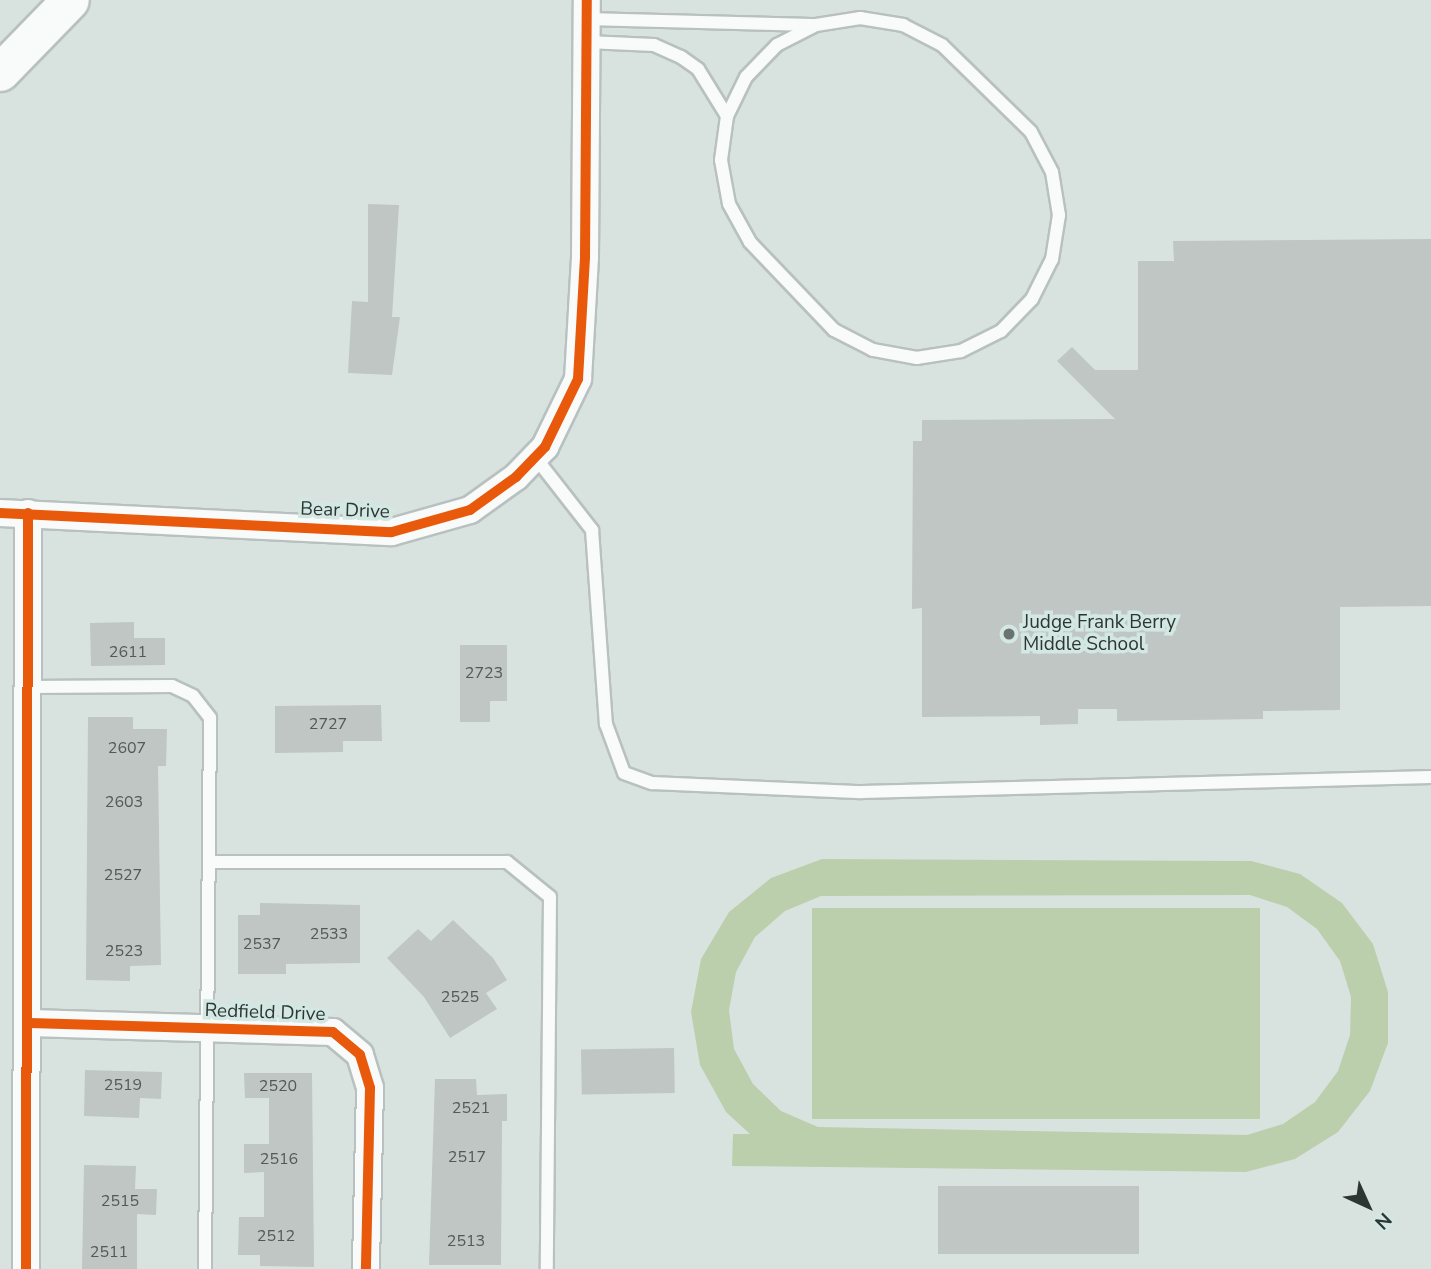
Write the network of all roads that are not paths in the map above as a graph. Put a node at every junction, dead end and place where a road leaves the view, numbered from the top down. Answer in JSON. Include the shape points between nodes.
{"nodes":[{"id":1,"x":70,"y":0,"type":"edge"},
{"id":2,"x":587,"y":20,"type":"edge"},
{"id":3,"x":816,"y":25,"type":"junction"},
{"id":4,"x":0,"y":72,"type":"edge"},
{"id":5,"x":727,"y":117,"type":"junction"},
{"id":6,"x":535,"y":457,"type":"junction"},
{"id":7,"x":0,"y":513,"type":"edge"},
{"id":8,"x":28,"y":513,"type":"junction"},
{"id":9,"x":29,"y":687,"type":"junction"},
{"id":10,"x":1431,"y":777,"type":"edge"},
{"id":11,"x":209,"y":862,"type":"junction"},
{"id":12,"x":30,"y":1023,"type":"junction"},
{"id":13,"x":208,"y":1028,"type":"junction"},
{"id":14,"x":26,"y":1269,"type":"edge"},
{"id":15,"x":205,"y":1269,"type":"edge"},
{"id":16,"x":366,"y":1269,"type":"edge"},
{"id":17,"x":547,"y":1269,"type":"edge"}],
"edges":[{"from":1,"to":4,"type":"main road"},
{"from":2,"to":3,"type":"lane"},
{"from":2,"to":5,"type":"lane","via":[[681,57],[698,69]]},
{"from":2,"to":6,"type":"street","name":"Bear Drive","via":[[585,257],[578,379],[545,447]]},
{"from":3,"to":5,"type":"lane","via":[[777,45],[746,77]]},
{"from":3,"to":5,"type":"lane","via":[[860,18],[903,25],[942,45],[1031,132],[1052,172],[1059,215],[1052,259],[1032,299],[1001,331],[961,351],[917,358],[873,350],[834,330],[750,242],[729,204],[721,160]]},
{"from":6,"to":8,"type":"street","name":"Bear Drive","via":[[470,510],[392,532]]},
{"from":6,"to":10,"type":"lane","via":[[592,530],[606,724],[624,772],[652,783],[862,792]]},
{"from":7,"to":8,"type":"street","name":"Bear Drive"},
{"from":8,"to":9,"type":"street"},
{"from":9,"to":11,"type":"lane","via":[[172,686],[193,696],[210,718]]},
{"from":9,"to":12,"type":"street"},
{"from":11,"to":13,"type":"lane"},
{"from":11,"to":17,"type":"lane","via":[[507,862],[550,897]]},
{"from":12,"to":13,"type":"street","name":"Redfield Drive"},
{"from":12,"to":14,"type":"street"},
{"from":13,"to":15,"type":"lane"},
{"from":13,"to":16,"type":"street","name":"Redfield Drive","via":[[333,1032],[360,1055],[370,1088]]}]}
